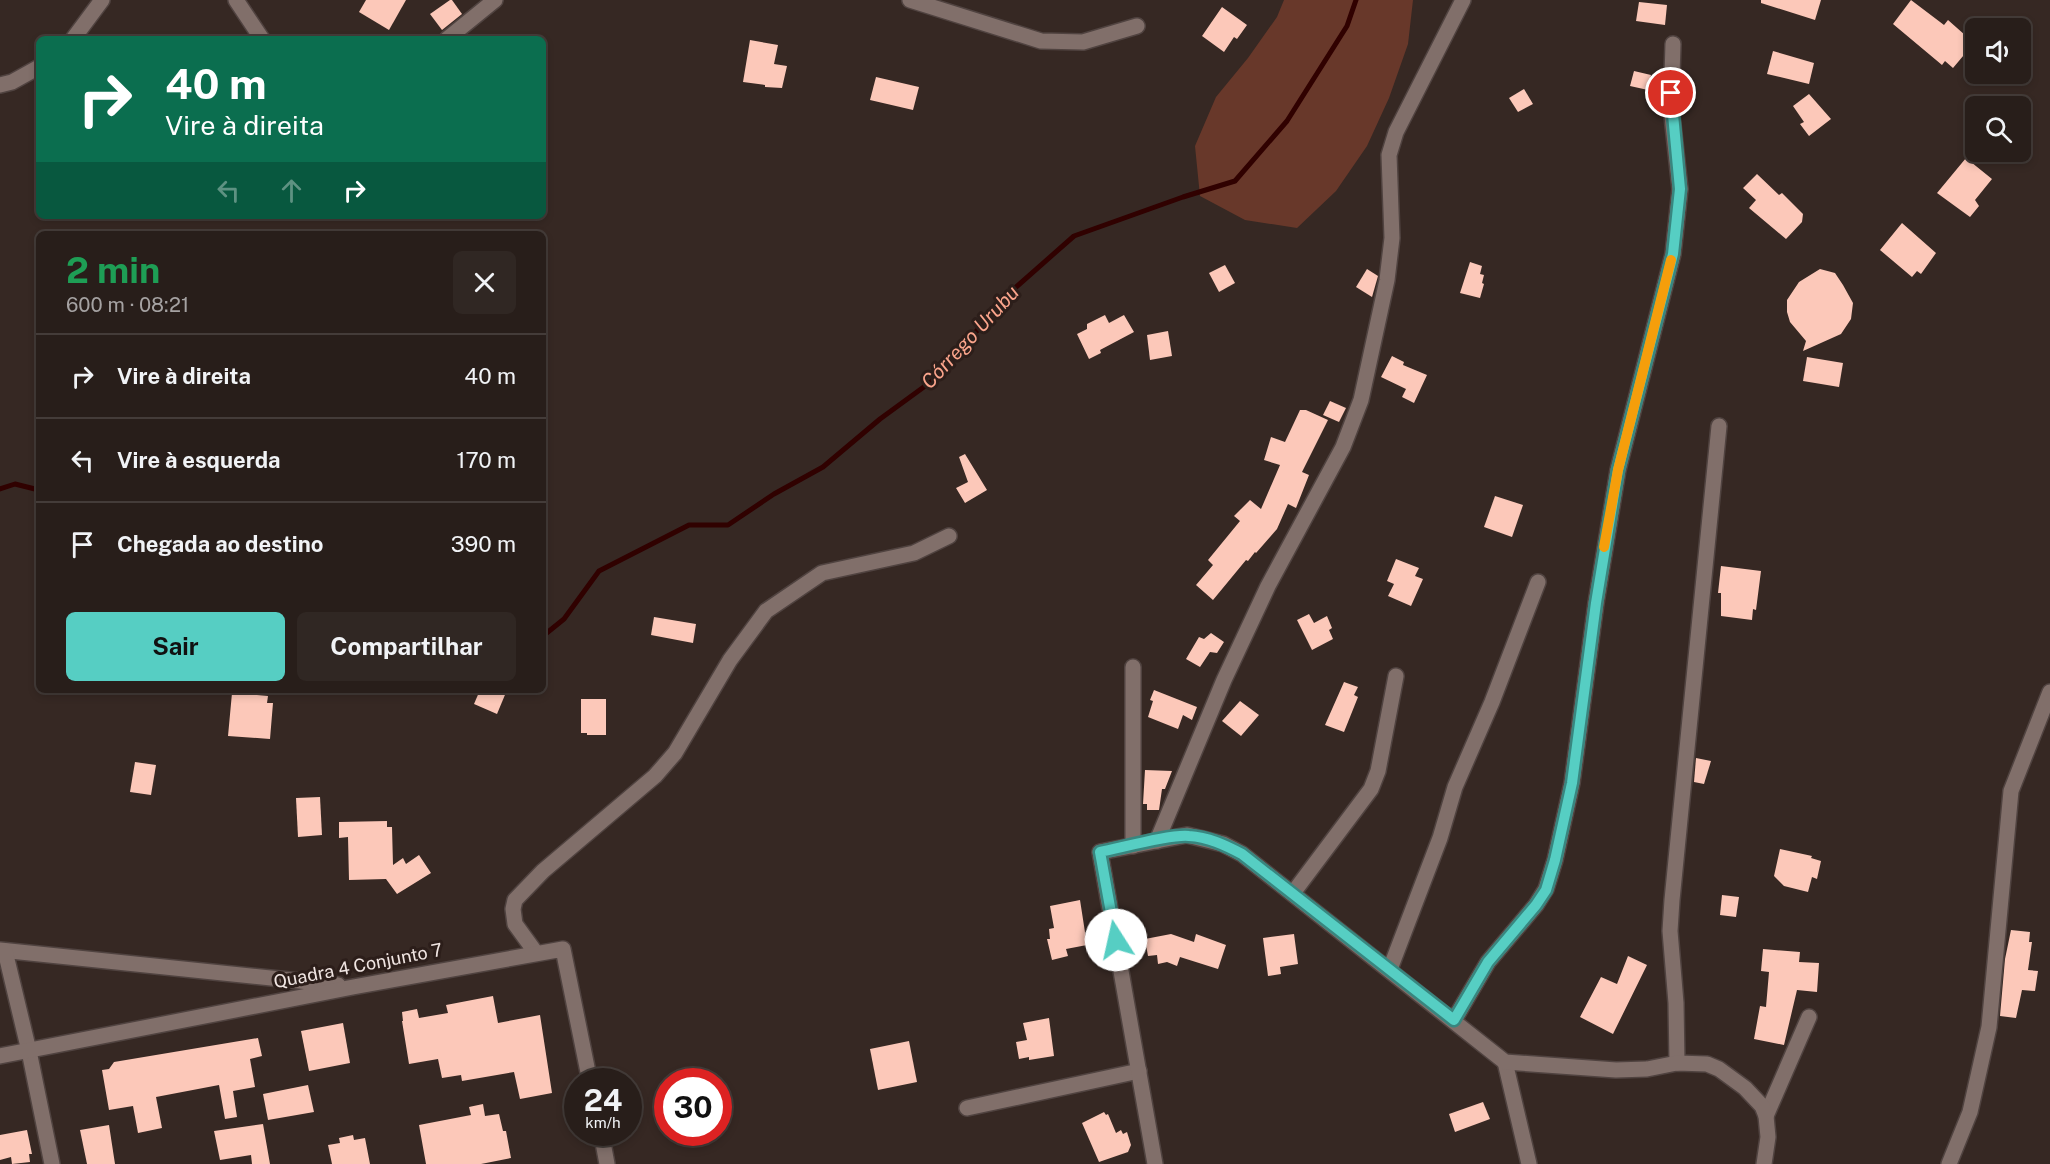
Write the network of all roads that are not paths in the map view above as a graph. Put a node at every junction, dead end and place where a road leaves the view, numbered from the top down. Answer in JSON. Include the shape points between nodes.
{"nodes":[{"id":1,"x":102,"y":0,"type":"edge"},
{"id":2,"x":236,"y":0,"type":"edge"},
{"id":3,"x":495,"y":0,"type":"edge"},
{"id":4,"x":910,"y":0,"type":"edge"},
{"id":5,"x":1463,"y":0,"type":"edge"},
{"id":6,"x":1137,"y":26,"type":"dead end"},
{"id":7,"x":75,"y":36,"type":"edge"},
{"id":8,"x":260,"y":36,"type":"edge"},
{"id":9,"x":451,"y":36,"type":"edge"},
{"id":10,"x":1673,"y":44,"type":"dead end"},
{"id":11,"x":36,"y":69,"type":"edge"},
{"id":12,"x":0,"y":85,"type":"edge"},
{"id":13,"x":1719,"y":426,"type":"dead end"},
{"id":14,"x":949,"y":536,"type":"dead end"},
{"id":15,"x":1538,"y":582,"type":"dead end"},
{"id":16,"x":1133,"y":667,"type":"dead end"},
{"id":17,"x":1396,"y":676,"type":"dead end"},
{"id":18,"x":2050,"y":692,"type":"edge"},
{"id":19,"x":1157,"y":841,"type":"junction"},
{"id":20,"x":1133,"y":846,"type":"junction"},
{"id":21,"x":1293,"y":893,"type":"junction"},
{"id":22,"x":2,"y":950,"type":"edge"},
{"id":23,"x":536,"y":953,"type":"junction"},
{"id":24,"x":1390,"y":969,"type":"junction"},
{"id":25,"x":353,"y":987,"type":"junction"},
{"id":26,"x":1809,"y":1017,"type":"dead end"},
{"id":27,"x":1454,"y":1020,"type":"junction"},
{"id":28,"x":29,"y":1051,"type":"junction"},
{"id":29,"x":0,"y":1056,"type":"edge"},
{"id":30,"x":1505,"y":1062,"type":"junction"},
{"id":31,"x":1677,"y":1063,"type":"junction"},
{"id":32,"x":587,"y":1068,"type":"edge"},
{"id":33,"x":1139,"y":1071,"type":"junction"},
{"id":34,"x":967,"y":1108,"type":"dead end"},
{"id":35,"x":1766,"y":1116,"type":"junction"},
{"id":36,"x":604,"y":1146,"type":"edge"},
{"id":37,"x":52,"y":1164,"type":"edge"},
{"id":38,"x":607,"y":1164,"type":"edge"},
{"id":39,"x":1155,"y":1164,"type":"edge"},
{"id":40,"x":1528,"y":1164,"type":"edge"},
{"id":41,"x":1764,"y":1164,"type":"edge"},
{"id":42,"x":1949,"y":1164,"type":"edge"}],
"edges":[{"from":1,"to":7,"type":"street"},
{"from":2,"to":8,"type":"street"},
{"from":3,"to":9,"type":"street"},
{"from":4,"to":6,"type":"street","via":[[1041,41],[1083,42]]},
{"from":5,"to":19,"type":"street","via":[[1396,132],[1389,155],[1392,238],[1361,400],[1343,447],[1268,586],[1224,680]]},
{"from":10,"to":27,"type":"street","via":[[1671,107],[1680,189],[1673,254],[1618,470],[1572,783],[1555,860],[1546,890],[1488,962]]},
{"from":11,"to":12,"type":"street"},
{"from":13,"to":31,"type":"street","via":[[1671,910]]},
{"from":14,"to":23,"type":"street","via":[[914,553],[822,573],[766,611],[730,660],[669,760],[543,871],[516,900],[515,924]]},
{"from":15,"to":24,"type":"street","via":[[1455,786],[1440,838]]},
{"from":16,"to":20,"type":"street"},
{"from":17,"to":21,"type":"street","via":[[1371,789]]},
{"from":18,"to":42,"type":"street","via":[[2011,791],[1989,1027],[1970,1112]]},
{"from":19,"to":20,"type":"street"},
{"from":19,"to":21,"type":"street","via":[[1187,835],[1223,844]]},
{"from":20,"to":33,"type":"street","via":[[1100,852]]},
{"from":21,"to":24,"type":"street"},
{"from":22,"to":25,"type":"street"},
{"from":22,"to":28,"type":"street"},
{"from":23,"to":25,"type":"street","name":"Quadra 4 Conjunto 7"},
{"from":23,"to":32,"type":"street","name":"Quadra 4 Conjunto 7","via":[[563,949]]},
{"from":24,"to":27,"type":"street"},
{"from":25,"to":28,"type":"street","name":"Quadra 4 Conjunto 7"},
{"from":26,"to":35,"type":"street"},
{"from":27,"to":30,"type":"street"},
{"from":28,"to":29,"type":"street","name":"Quadra 4 Conjunto 7"},
{"from":28,"to":37,"type":"street"},
{"from":30,"to":31,"type":"street","via":[[1616,1070]]},
{"from":30,"to":40,"type":"street"},
{"from":31,"to":35,"type":"street","via":[[1707,1064],[1719,1069],[1762,1106]]},
{"from":33,"to":34,"type":"street"},
{"from":33,"to":39,"type":"street"},
{"from":35,"to":41,"type":"street"},
{"from":36,"to":38,"type":"street"}]}
